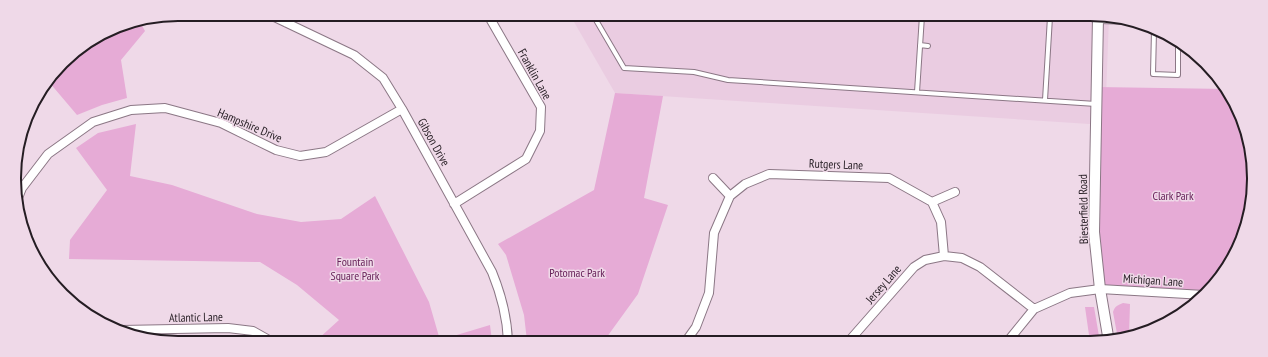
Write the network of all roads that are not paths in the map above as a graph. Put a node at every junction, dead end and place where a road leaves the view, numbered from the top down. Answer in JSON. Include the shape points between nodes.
{"nodes":[{"id":1,"x":294,"y":21,"type":"edge"},
{"id":2,"x":491,"y":21,"type":"edge"},
{"id":3,"x":597,"y":21,"type":"edge"},
{"id":4,"x":922,"y":21,"type":"edge"},
{"id":5,"x":1050,"y":21,"type":"edge"},
{"id":6,"x":1098,"y":21,"type":"edge"},
{"id":7,"x":1154,"y":35,"type":"edge"},
{"id":8,"x":920,"y":46,"type":"junction"},
{"id":9,"x":928,"y":46,"type":"dead end"},
{"id":10,"x":1178,"y":49,"type":"edge"},
{"id":11,"x":917,"y":92,"type":"junction"},
{"id":12,"x":1045,"y":100,"type":"junction"},
{"id":13,"x":1096,"y":104,"type":"junction"},
{"id":14,"x":402,"y":108,"type":"junction"},
{"id":15,"x":713,"y":178,"type":"dead end"},
{"id":16,"x":21,"y":190,"type":"edge"},
{"id":17,"x":955,"y":192,"type":"dead end"},
{"id":18,"x":730,"y":196,"type":"junction"},
{"id":19,"x":932,"y":202,"type":"junction"},
{"id":20,"x":454,"y":204,"type":"junction"},
{"id":21,"x":944,"y":256,"type":"junction"},
{"id":22,"x":1100,"y":289,"type":"junction"},
{"id":23,"x":1196,"y":295,"type":"edge"},
{"id":24,"x":1034,"y":309,"type":"junction"},
{"id":25,"x":134,"y":330,"type":"edge"},
{"id":26,"x":1108,"y":335,"type":"edge"},
{"id":27,"x":261,"y":336,"type":"edge"},
{"id":28,"x":508,"y":336,"type":"edge"},
{"id":29,"x":692,"y":336,"type":"edge"},
{"id":30,"x":853,"y":336,"type":"edge"},
{"id":31,"x":1012,"y":336,"type":"edge"}],
"edges":[{"from":1,"to":14,"type":"street","name":"Gibson Drive","via":[[354,55],[383,78]]},
{"from":2,"to":20,"type":"street","name":"Franklin Lane","via":[[541,107],[540,130],[526,159]]},
{"from":3,"to":11,"type":"lane","via":[[624,68],[694,72],[728,80]]},
{"from":4,"to":8,"type":"lane"},
{"from":5,"to":12,"type":"lane"},
{"from":6,"to":13,"type":"street","name":"Biesterfield Road"},
{"from":7,"to":10,"type":"lane","via":[[1153,74],[1178,75]]},
{"from":8,"to":9,"type":"lane"},
{"from":8,"to":11,"type":"lane","via":[[921,71]]},
{"from":11,"to":12,"type":"lane"},
{"from":12,"to":13,"type":"lane"},
{"from":13,"to":22,"type":"street","name":"Biesterfield Road","via":[[1094,232]]},
{"from":14,"to":16,"type":"street","name":"Hampshire Drive","via":[[326,152],[300,156],[276,150],[221,124],[166,108],[131,110],[94,122],[48,154]]},
{"from":14,"to":20,"type":"street","name":"Gibson Drive"},
{"from":15,"to":18,"type":"street"},
{"from":17,"to":19,"type":"street"},
{"from":18,"to":19,"type":"street","name":"Rutgers Lane","via":[[744,184],[769,174],[852,176],[889,178]]},
{"from":18,"to":29,"type":"street","name":"Rutgers Lane","via":[[714,233],[709,293]]},
{"from":19,"to":21,"type":"street","via":[[941,222]]},
{"from":20,"to":28,"type":"street","name":"Gibson Drive","via":[[492,272],[500,292]]},
{"from":21,"to":24,"type":"street","via":[[962,258],[980,267]]},
{"from":21,"to":30,"type":"street","name":"Jersey Lane","via":[[925,260],[914,267]]},
{"from":22,"to":23,"type":"street","name":"Michigan Lane"},
{"from":22,"to":24,"type":"street","via":[[1070,293]]},
{"from":22,"to":26,"type":"street","name":"Biesterfield Road"},
{"from":24,"to":31,"type":"street"},
{"from":25,"to":27,"type":"street","name":"Atlantic Lane","via":[[228,328],[253,331]]}]}
